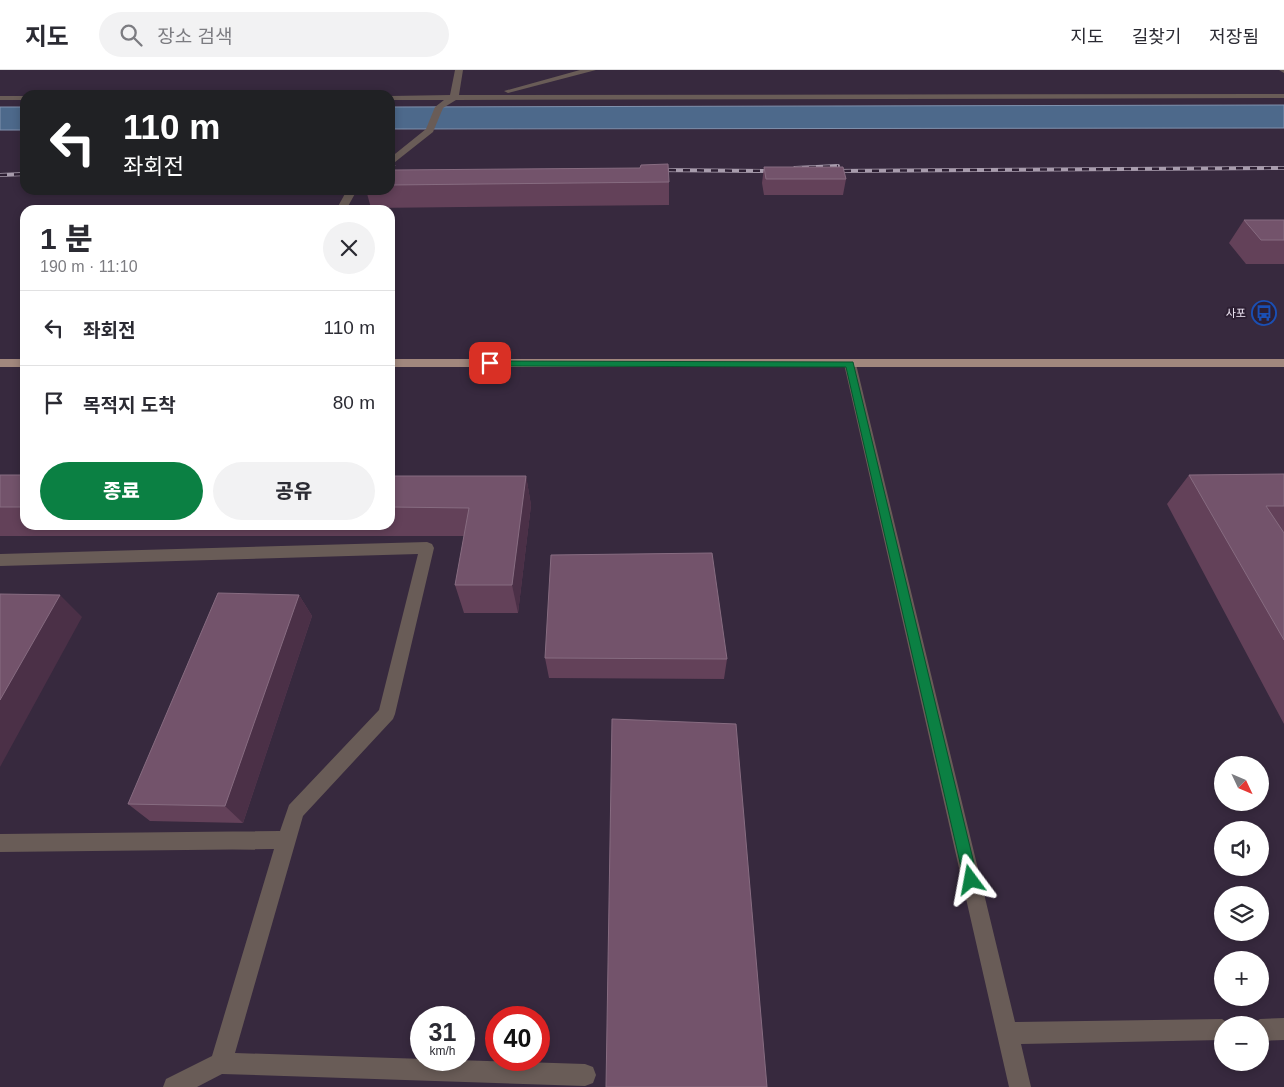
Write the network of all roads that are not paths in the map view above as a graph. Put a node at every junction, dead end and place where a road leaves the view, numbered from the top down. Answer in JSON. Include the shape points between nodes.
{"nodes":[{"id":1,"x":459,"y":70,"type":"edge"},
{"id":2,"x":592,"y":70,"type":"edge"},
{"id":3,"x":490,"y":96,"type":"junction"},
{"id":4,"x":1284,"y":96,"type":"edge"},
{"id":5,"x":0,"y":98,"type":"edge"},
{"id":6,"x":20,"y":98,"type":"edge"},
{"id":7,"x":395,"y":98,"type":"edge"},
{"id":8,"x":454,"y":98,"type":"junction"},
{"id":9,"x":395,"y":159,"type":"edge"},
{"id":10,"x":0,"y":363,"type":"edge"},
{"id":11,"x":20,"y":363,"type":"edge"},
{"id":12,"x":395,"y":363,"type":"edge"},
{"id":13,"x":1284,"y":363,"type":"edge"},
{"id":14,"x":850,"y":364,"type":"junction"},
{"id":15,"x":0,"y":560,"type":"edge"},
{"id":16,"x":286,"y":840,"type":"junction"},
{"id":17,"x":0,"y":843,"type":"edge"},
{"id":18,"x":1284,"y":1029,"type":"edge"},
{"id":19,"x":1214,"y":1030,"type":"edge"},
{"id":20,"x":1269,"y":1030,"type":"edge"},
{"id":21,"x":1007,"y":1033,"type":"junction"},
{"id":22,"x":221,"y":1064,"type":"junction"},
{"id":23,"x":585,"y":1075,"type":"dead end"},
{"id":24,"x":174,"y":1087,"type":"edge"},
{"id":25,"x":1020,"y":1087,"type":"edge"}],
"edges":[{"from":1,"to":8,"type":"street"},
{"from":2,"to":3,"type":"street"},
{"from":3,"to":4,"type":"street"},
{"from":3,"to":8,"type":"street"},
{"from":5,"to":6,"type":"street"},
{"from":7,"to":8,"type":"street"},
{"from":8,"to":9,"type":"street","via":[[438,107],[430,130]]},
{"from":10,"to":11,"type":"main road"},
{"from":12,"to":14,"type":"main road"},
{"from":13,"to":14,"type":"main road"},
{"from":14,"to":21,"type":"street"},
{"from":15,"to":16,"type":"street","via":[[427,548],[387,714],[294,811]]},
{"from":16,"to":17,"type":"street"},
{"from":16,"to":22,"type":"street"},
{"from":18,"to":20,"type":"street"},
{"from":19,"to":21,"type":"street"},
{"from":21,"to":25,"type":"street"},
{"from":22,"to":23,"type":"street"},
{"from":22,"to":24,"type":"street"}]}
